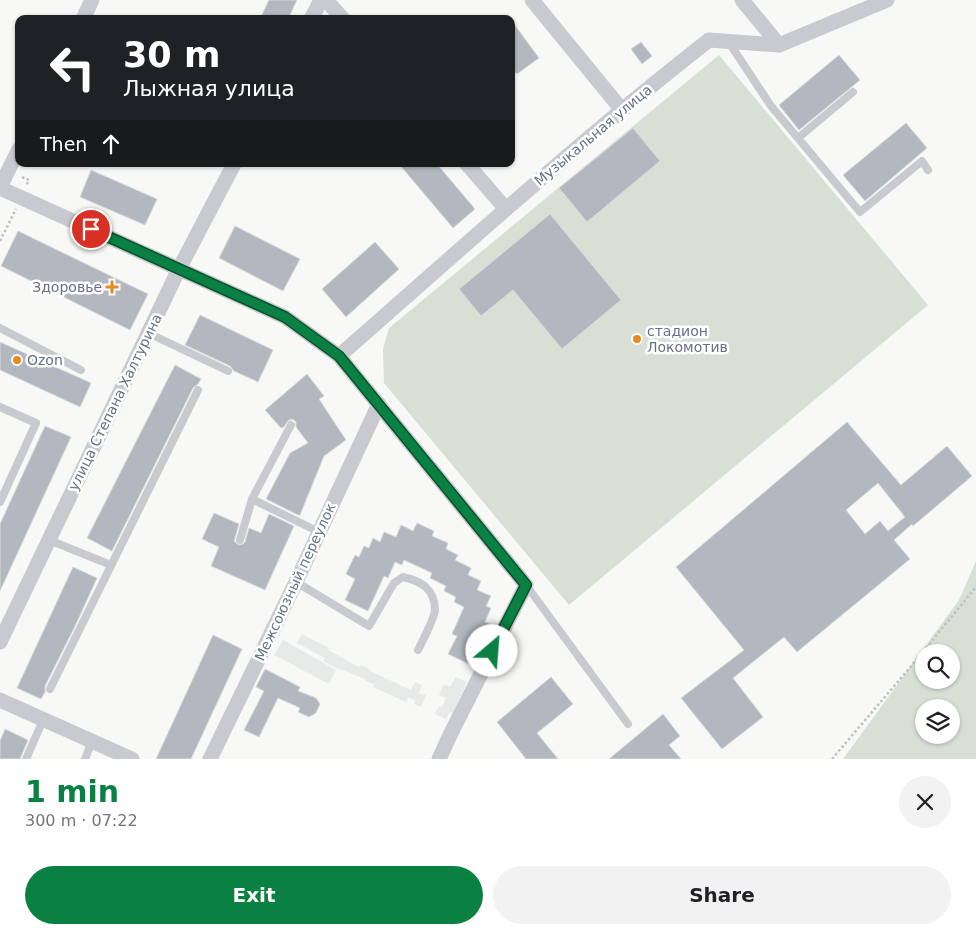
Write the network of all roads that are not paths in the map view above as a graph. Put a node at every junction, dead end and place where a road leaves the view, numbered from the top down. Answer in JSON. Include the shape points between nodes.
{"nodes":[{"id":1,"x":92,"y":0,"type":"edge"},
{"id":2,"x":321,"y":0,"type":"edge"},
{"id":3,"x":326,"y":0,"type":"edge"},
{"id":4,"x":532,"y":0,"type":"edge"},
{"id":5,"x":742,"y":0,"type":"edge"},
{"id":6,"x":887,"y":0,"type":"edge"},
{"id":7,"x":85,"y":15,"type":"edge"},
{"id":8,"x":313,"y":15,"type":"edge"},
{"id":9,"x":339,"y":15,"type":"edge"},
{"id":10,"x":728,"y":41,"type":"junction"},
{"id":11,"x":779,"y":45,"type":"junction"},
{"id":12,"x":853,"y":92,"type":"dead end"},
{"id":13,"x":622,"y":110,"type":"junction"},
{"id":14,"x":798,"y":138,"type":"junction"},
{"id":15,"x":15,"y":157,"type":"edge"},
{"id":16,"x":232,"y":167,"type":"edge"},
{"id":17,"x":470,"y":167,"type":"edge"},
{"id":18,"x":928,"y":170,"type":"dead end"},
{"id":19,"x":0,"y":187,"type":"edge"},
{"id":20,"x":506,"y":209,"type":"junction"},
{"id":21,"x":179,"y":269,"type":"junction"},
{"id":22,"x":0,"y":328,"type":"edge"},
{"id":23,"x":148,"y":333,"type":"junction"},
{"id":24,"x":339,"y":356,"type":"junction"},
{"id":25,"x":81,"y":370,"type":"dead end"},
{"id":26,"x":228,"y":371,"type":"dead end"},
{"id":27,"x":198,"y":390,"type":"dead end"},
{"id":28,"x":379,"y":404,"type":"junction"},
{"id":29,"x":0,"y":407,"type":"edge"},
{"id":30,"x":292,"y":425,"type":"dead end"},
{"id":31,"x":252,"y":499,"type":"junction"},
{"id":32,"x":0,"y":502,"type":"edge"},
{"id":33,"x":319,"y":532,"type":"junction"},
{"id":34,"x":49,"y":540,"type":"junction"},
{"id":35,"x":240,"y":540,"type":"dead end"},
{"id":36,"x":112,"y":565,"type":"junction"},
{"id":37,"x":296,"y":582,"type":"junction"},
{"id":38,"x":526,"y":585,"type":"junction"},
{"id":39,"x":0,"y":642,"type":"edge"},
{"id":40,"x":418,"y":650,"type":"dead end"},
{"id":41,"x":50,"y":689,"type":"dead end"},
{"id":42,"x":0,"y":700,"type":"edge"},
{"id":43,"x":43,"y":720,"type":"junction"},
{"id":44,"x":628,"y":724,"type":"dead end"},
{"id":45,"x":92,"y":741,"type":"junction"},
{"id":46,"x":26,"y":759,"type":"edge"},
{"id":47,"x":85,"y":759,"type":"edge"},
{"id":48,"x":132,"y":759,"type":"edge"},
{"id":49,"x":210,"y":759,"type":"edge"},
{"id":50,"x":439,"y":759,"type":"edge"}],
"edges":[{"from":1,"to":7,"type":"street"},
{"from":2,"to":8,"type":"street"},
{"from":3,"to":9,"type":"street"},
{"from":4,"to":13,"type":"street"},
{"from":5,"to":11,"type":"street"},
{"from":6,"to":11,"type":"street","name":"Музыкальная улица"},
{"from":10,"to":11,"type":"street","name":"Музыкальная улица"},
{"from":10,"to":13,"type":"street","name":"Музыкальная улица","via":[[709,40]]},
{"from":10,"to":14,"type":"lane","via":[[771,106]]},
{"from":12,"to":14,"type":"lane"},
{"from":13,"to":20,"type":"street","name":"Музыкальная улица"},
{"from":14,"to":18,"type":"lane","via":[[860,212],[922,161]]},
{"from":15,"to":19,"type":"street"},
{"from":16,"to":21,"type":"street","name":"улица Степана Халтурина"},
{"from":17,"to":20,"type":"street"},
{"from":19,"to":21,"type":"street"},
{"from":20,"to":24,"type":"street","name":"Музыкальная улица"},
{"from":21,"to":23,"type":"street","name":"улица Степана Халтурина"},
{"from":21,"to":24,"type":"street","via":[[285,317]]},
{"from":22,"to":25,"type":"lane"},
{"from":23,"to":26,"type":"lane"},
{"from":23,"to":34,"type":"street","name":"улица Степана Халтурина"},
{"from":24,"to":28,"type":"street"},
{"from":27,"to":36,"type":"lane"},
{"from":28,"to":33,"type":"street","name":"Межсоюзный переулок"},
{"from":28,"to":38,"type":"street"},
{"from":29,"to":32,"type":"lane","via":[[36,423]]},
{"from":30,"to":31,"type":"lane"},
{"from":31,"to":33,"type":"lane"},
{"from":31,"to":35,"type":"lane"},
{"from":33,"to":37,"type":"street","name":"Межсоюзный переулок"},
{"from":34,"to":36,"type":"lane"},
{"from":34,"to":39,"type":"street","name":"улица Степана Халтурина"},
{"from":36,"to":41,"type":"lane"},
{"from":37,"to":40,"type":"lane","via":[[369,626],[394,583],[403,576],[414,579],[426,586],[433,596],[435,611]]},
{"from":37,"to":49,"type":"street","name":"Межсоюзный переулок"},
{"from":38,"to":44,"type":"lane"},
{"from":38,"to":50,"type":"street"},
{"from":42,"to":43,"type":"street"},
{"from":43,"to":45,"type":"street"},
{"from":43,"to":46,"type":"lane"},
{"from":45,"to":47,"type":"lane"},
{"from":45,"to":48,"type":"street"}]}
